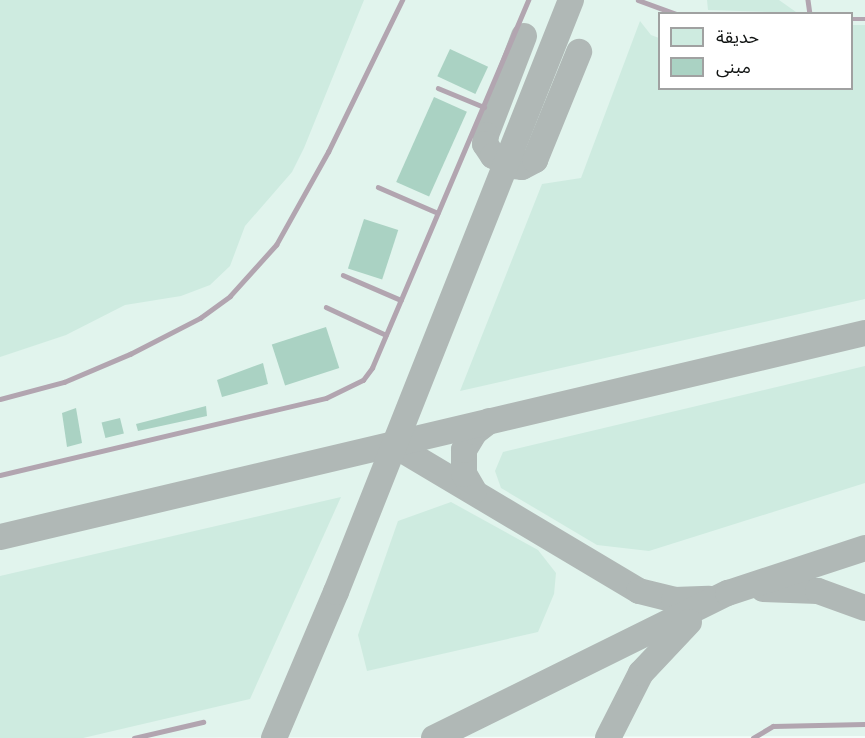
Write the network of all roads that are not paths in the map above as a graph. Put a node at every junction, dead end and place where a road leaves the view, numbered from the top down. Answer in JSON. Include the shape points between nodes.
{"nodes":[{"id":1,"x":402,"y":0,"type":"edge"},
{"id":2,"x":528,"y":0,"type":"edge"},
{"id":3,"x":638,"y":0,"type":"edge"},
{"id":4,"x":671,"y":12,"type":"edge"},
{"id":5,"x":438,"y":88,"type":"dead end"},
{"id":6,"x":484,"y":107,"type":"junction"},
{"id":7,"x":378,"y":187,"type":"dead end"},
{"id":8,"x":438,"y":213,"type":"junction"},
{"id":9,"x":342,"y":275,"type":"dead end"},
{"id":10,"x":401,"y":300,"type":"junction"},
{"id":11,"x":326,"y":307,"type":"dead end"},
{"id":12,"x":386,"y":335,"type":"junction"},
{"id":13,"x":0,"y":399,"type":"edge"},
{"id":14,"x":0,"y":475,"type":"edge"},
{"id":15,"x":203,"y":722,"type":"dead end"},
{"id":16,"x":865,"y":724,"type":"edge"},
{"id":17,"x":134,"y":738,"type":"edge"},
{"id":18,"x":753,"y":738,"type":"edge"}],
"edges":[{"from":1,"to":13,"type":"lane","via":[[328,152],[276,245],[230,296],[200,318],[130,354],[64,382]]},
{"from":2,"to":6,"type":"lane"},
{"from":3,"to":4,"type":"lane"},
{"from":5,"to":6,"type":"lane"},
{"from":6,"to":8,"type":"lane"},
{"from":7,"to":8,"type":"lane"},
{"from":8,"to":10,"type":"lane"},
{"from":9,"to":10,"type":"lane"},
{"from":10,"to":12,"type":"lane"},
{"from":11,"to":12,"type":"lane"},
{"from":12,"to":14,"type":"lane","via":[[363,380],[326,398]]},
{"from":15,"to":17,"type":"lane"},
{"from":16,"to":18,"type":"lane","via":[[773,726]]}]}
